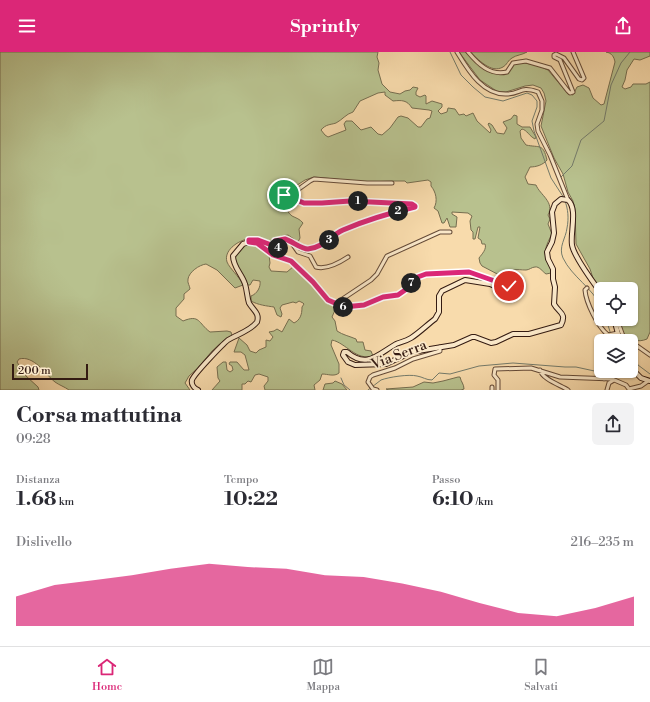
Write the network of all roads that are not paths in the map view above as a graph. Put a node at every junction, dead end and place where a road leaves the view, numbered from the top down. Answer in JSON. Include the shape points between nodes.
{"nodes":[{"id":1,"x":457,"y":52,"type":"edge"},
{"id":2,"x":468,"y":52,"type":"edge"},
{"id":3,"x":573,"y":52,"type":"edge"},
{"id":4,"x":392,"y":183,"type":"dead end"},
{"id":5,"x":567,"y":199,"type":"junction"},
{"id":6,"x":450,"y":232,"type":"dead end"},
{"id":7,"x":290,"y":241,"type":"junction"},
{"id":8,"x":249,"y":242,"type":"junction"},
{"id":9,"x":348,"y":257,"type":"dead end"},
{"id":10,"x":594,"y":283,"type":"joint"},
{"id":11,"x":335,"y":304,"type":"junction"},
{"id":12,"x":594,"y":316,"type":"edge"},
{"id":13,"x":600,"y":326,"type":"edge"},
{"id":14,"x":616,"y":326,"type":"edge"},
{"id":15,"x":619,"y":326,"type":"edge"},
{"id":16,"x":616,"y":333,"type":"joint"},
{"id":17,"x":607,"y":334,"type":"edge"},
{"id":18,"x":612,"y":334,"type":"edge"},
{"id":19,"x":440,"y":347,"type":"junction"},
{"id":20,"x":650,"y":354,"type":"edge"},
{"id":21,"x":540,"y":370,"type":"junction"},
{"id":22,"x":638,"y":375,"type":"edge"},
{"id":23,"x":604,"y":379,"type":"joint"},
{"id":24,"x":614,"y":380,"type":"junction"},
{"id":25,"x":649,"y":381,"type":"edge"},
{"id":26,"x":375,"y":389,"type":"edge"},
{"id":27,"x":198,"y":390,"type":"edge"},
{"id":28,"x":498,"y":390,"type":"edge"},
{"id":29,"x":568,"y":390,"type":"edge"},
{"id":30,"x":607,"y":390,"type":"edge"}],
"edges":[{"from":1,"to":5,"type":"street","via":[[480,84],[496,94],[529,89],[538,92],[542,101],[538,131]]},
{"from":2,"to":3,"type":"street","via":[[489,71],[500,74],[507,72],[513,64],[526,61],[550,68],[570,93],[573,92],[560,60],[554,55],[564,58],[582,80],[584,78]]},
{"from":4,"to":7,"type":"street","via":[[314,179],[296,191],[286,193],[286,197],[304,203],[350,201],[415,206],[340,231],[327,242],[314,248],[305,248]]},
{"from":5,"to":10,"type":"street","via":[[573,215],[574,251]]},
{"from":5,"to":19,"type":"street","via":[[556,202],[553,208],[554,233],[547,252],[556,288],[554,304],[564,317],[561,325],[529,334],[513,334],[491,343],[472,337],[454,345]]},
{"from":6,"to":11,"type":"street","via":[[440,232],[388,256],[377,274]]},
{"from":7,"to":8,"type":"street","via":[[275,241],[282,249],[258,240]]},
{"from":7,"to":9,"type":"street","via":[[298,252],[310,256],[316,267],[324,268]]},
{"from":8,"to":11,"type":"street","via":[[257,243],[273,255],[291,261],[328,300]]},
{"from":8,"to":27,"type":"street","via":[[243,244],[232,258],[245,283],[249,301],[258,314],[257,322],[248,330],[228,340],[195,374],[192,382]]},
{"from":10,"to":12,"type":"street","via":[[585,290]]},
{"from":11,"to":19,"type":"street","via":[[352,307],[398,295],[408,288],[415,278],[426,274],[469,272],[519,289],[519,292],[513,294],[490,284],[465,280],[442,292],[439,296],[438,315],[411,338],[381,355],[367,359],[358,359],[346,352],[343,355],[348,362],[355,365],[380,365],[412,352]]},
{"from":13,"to":17,"type":"street"},
{"from":14,"to":16,"type":"street"},
{"from":15,"to":20,"type":"street","via":[[623,336]]},
{"from":16,"to":18,"type":"street"},
{"from":19,"to":26,"type":"street","name":"Via Serra","via":[[440,351],[373,375],[369,379],[370,386]]},
{"from":21,"to":23,"type":"street","via":[[560,377]]},
{"from":21,"to":28,"type":"street","via":[[495,369]]},
{"from":21,"to":29,"type":"street","via":[[541,375]]},
{"from":22,"to":25,"type":"street"},
{"from":23,"to":24,"type":"street"},
{"from":24,"to":25,"type":"street","via":[[631,390]]},
{"from":24,"to":30,"type":"street","via":[[609,383]]}]}
